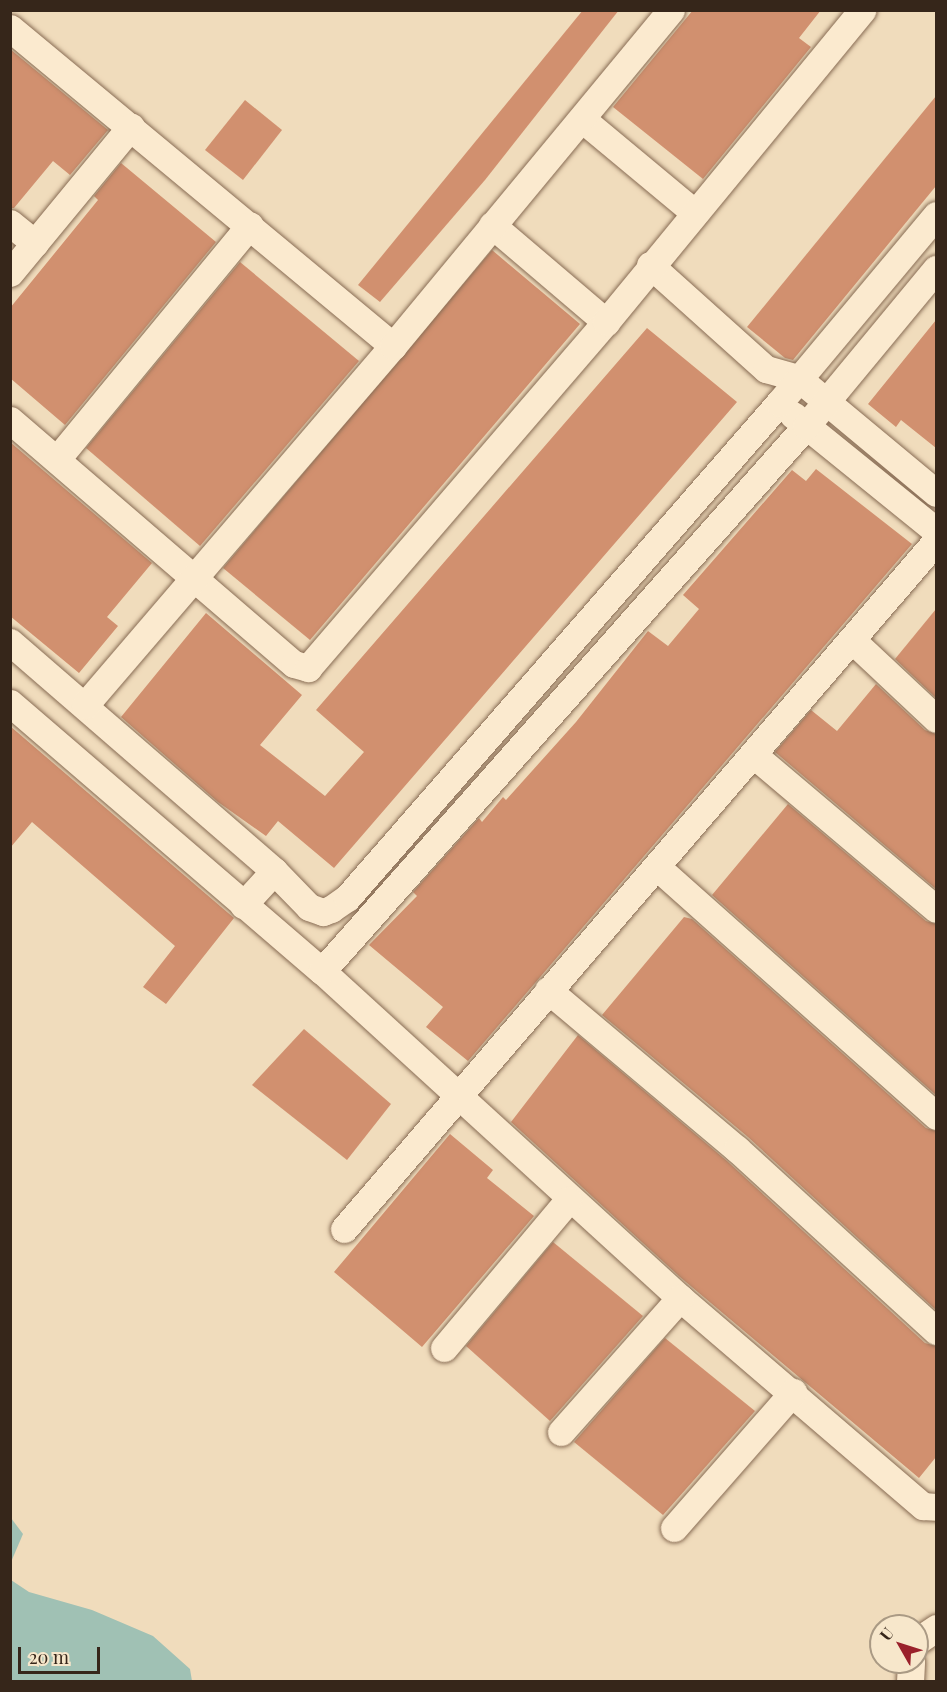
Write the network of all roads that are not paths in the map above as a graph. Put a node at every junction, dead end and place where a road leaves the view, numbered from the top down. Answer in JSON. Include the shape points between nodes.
{"nodes":[{"id":1,"x":671,"y":10,"type":"edge"},
{"id":2,"x":862,"y":10,"type":"edge"},
{"id":3,"x":10,"y":28,"type":"edge"},
{"id":4,"x":582,"y":119,"type":"junction"},
{"id":5,"x":130,"y":126,"type":"junction"},
{"id":6,"x":695,"y":213,"type":"junction"},
{"id":7,"x":936,"y":215,"type":"edge"},
{"id":8,"x":10,"y":223,"type":"edge"},
{"id":9,"x":250,"y":225,"type":"junction"},
{"id":10,"x":492,"y":225,"type":"junction"},
{"id":11,"x":35,"y":243,"type":"junction"},
{"id":12,"x":650,"y":266,"type":"junction"},
{"id":13,"x":936,"y":268,"type":"edge"},
{"id":14,"x":10,"y":273,"type":"edge"},
{"id":15,"x":606,"y":322,"type":"junction"},
{"id":16,"x":393,"y":346,"type":"junction"},
{"id":17,"x":765,"y":369,"type":"junction"},
{"id":18,"x":798,"y":378,"type":"junction"},
{"id":19,"x":824,"y":401,"type":"junction"},
{"id":20,"x":779,"y":403,"type":"junction"},
{"id":21,"x":10,"y":420,"type":"edge"},
{"id":22,"x":806,"y":426,"type":"junction"},
{"id":23,"x":57,"y":459,"type":"junction"},
{"id":24,"x":936,"y":493,"type":"edge"},
{"id":25,"x":936,"y":531,"type":"edge"},
{"id":26,"x":936,"y":541,"type":"edge"},
{"id":27,"x":195,"y":576,"type":"junction"},
{"id":28,"x":852,"y":640,"type":"junction"},
{"id":29,"x":10,"y":642,"type":"edge"},
{"id":30,"x":10,"y":703,"type":"edge"},
{"id":31,"x":85,"y":705,"type":"junction"},
{"id":32,"x":936,"y":719,"type":"edge"},
{"id":33,"x":755,"y":756,"type":"junction"},
{"id":34,"x":402,"y":835,"type":"junction"},
{"id":35,"x":425,"y":855,"type":"junction"},
{"id":36,"x":657,"y":867,"type":"junction"},
{"id":37,"x":274,"y":871,"type":"junction"},
{"id":38,"x":243,"y":905,"type":"junction"},
{"id":39,"x":936,"y":909,"type":"edge"},
{"id":40,"x":322,"y":971,"type":"junction"},
{"id":41,"x":548,"y":990,"type":"junction"},
{"id":42,"x":460,"y":1097,"type":"junction"},
{"id":43,"x":936,"y":1116,"type":"edge"},
{"id":44,"x":568,"y":1200,"type":"junction"},
{"id":45,"x":344,"y":1229,"type":"dead end"},
{"id":46,"x":680,"y":1298,"type":"junction"},
{"id":47,"x":936,"y":1331,"type":"edge"},
{"id":48,"x":444,"y":1348,"type":"dead end"},
{"id":49,"x":793,"y":1392,"type":"junction"},
{"id":50,"x":561,"y":1432,"type":"dead end"},
{"id":51,"x":936,"y":1507,"type":"edge"},
{"id":52,"x":674,"y":1528,"type":"dead end"}],
"edges":[{"from":1,"to":4,"type":"street"},
{"from":2,"to":6,"type":"street"},
{"from":3,"to":5,"type":"street"},
{"from":4,"to":6,"type":"street"},
{"from":4,"to":10,"type":"street"},
{"from":5,"to":9,"type":"street"},
{"from":5,"to":11,"type":"street"},
{"from":6,"to":12,"type":"street"},
{"from":7,"to":18,"type":"street"},
{"from":8,"to":11,"type":"street"},
{"from":9,"to":16,"type":"street"},
{"from":9,"to":23,"type":"street"},
{"from":10,"to":15,"type":"street"},
{"from":10,"to":16,"type":"street"},
{"from":11,"to":14,"type":"street"},
{"from":12,"to":15,"type":"street"},
{"from":12,"to":17,"type":"street"},
{"from":13,"to":19,"type":"street"},
{"from":15,"to":27,"type":"street","via":[[308,668],[294,664]]},
{"from":16,"to":27,"type":"street"},
{"from":17,"to":18,"type":"street"},
{"from":17,"to":20,"type":"street"},
{"from":18,"to":19,"type":"street"},
{"from":18,"to":20,"type":"street"},
{"from":19,"to":22,"type":"street"},
{"from":19,"to":24,"type":"street"},
{"from":20,"to":22,"type":"street"},
{"from":20,"to":34,"type":"street"},
{"from":21,"to":23,"type":"street"},
{"from":22,"to":25,"type":"street"},
{"from":22,"to":35,"type":"street"},
{"from":23,"to":27,"type":"street"},
{"from":26,"to":28,"type":"street"},
{"from":27,"to":31,"type":"street"},
{"from":28,"to":32,"type":"street"},
{"from":28,"to":33,"type":"street"},
{"from":29,"to":31,"type":"street"},
{"from":30,"to":38,"type":"street"},
{"from":31,"to":37,"type":"street"},
{"from":33,"to":36,"type":"street"},
{"from":33,"to":39,"type":"street"},
{"from":34,"to":35,"type":"street"},
{"from":34,"to":37,"type":"street","via":[[347,898],[323,912],[309,907]]},
{"from":35,"to":40,"type":"street"},
{"from":36,"to":41,"type":"street"},
{"from":36,"to":43,"type":"street"},
{"from":37,"to":38,"type":"street"},
{"from":38,"to":40,"type":"street"},
{"from":40,"to":42,"type":"street"},
{"from":41,"to":42,"type":"street"},
{"from":41,"to":47,"type":"street","via":[[737,1149]]},
{"from":42,"to":44,"type":"street"},
{"from":42,"to":45,"type":"street"},
{"from":44,"to":46,"type":"street"},
{"from":44,"to":48,"type":"street"},
{"from":46,"to":49,"type":"street"},
{"from":46,"to":50,"type":"street"},
{"from":49,"to":51,"type":"street","via":[[923,1506]]},
{"from":49,"to":52,"type":"street"}]}
